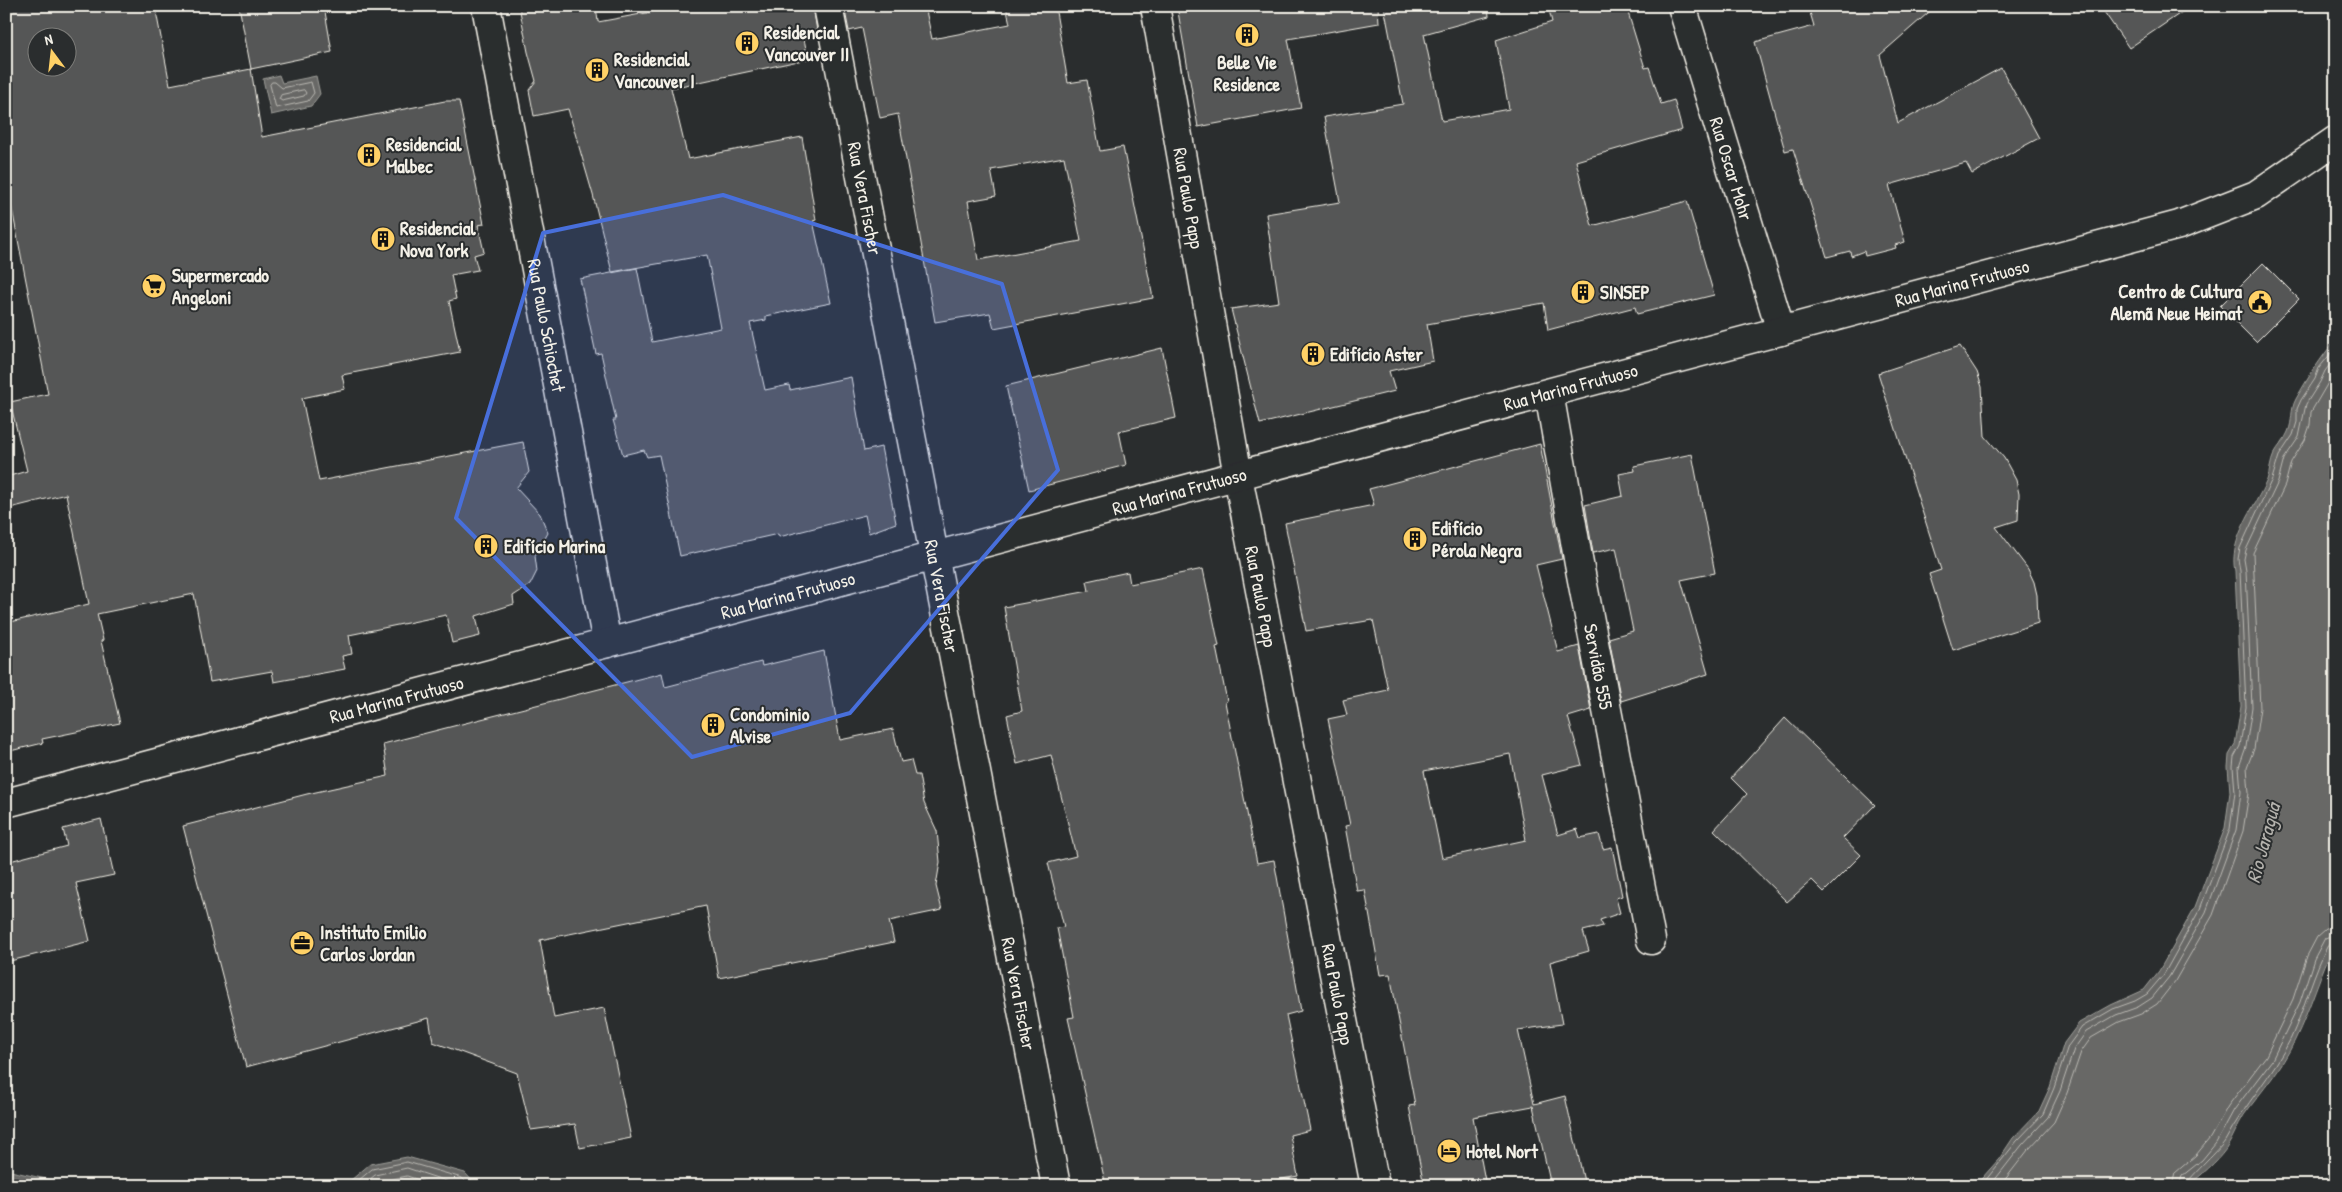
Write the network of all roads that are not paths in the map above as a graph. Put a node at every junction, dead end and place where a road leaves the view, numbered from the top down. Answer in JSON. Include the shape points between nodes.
{"nodes":[{"id":1,"x":486,"y":6,"type":"edge"},
{"id":2,"x":828,"y":6,"type":"edge"},
{"id":3,"x":1156,"y":6,"type":"edge"},
{"id":4,"x":1682,"y":6,"type":"edge"},
{"id":5,"x":2336,"y":140,"type":"edge"},
{"id":6,"x":1781,"y":331,"type":"junction"},
{"id":7,"x":1549,"y":393,"type":"junction"},
{"id":8,"x":1238,"y":476,"type":"junction"},
{"id":9,"x":934,"y":556,"type":"junction"},
{"id":10,"x":607,"y":643,"type":"junction"},
{"id":11,"x":6,"y":803,"type":"edge"},
{"id":12,"x":1651,"y":940,"type":"dead end"},
{"id":13,"x":1056,"y":1186,"type":"edge"},
{"id":14,"x":1375,"y":1186,"type":"edge"}],
"edges":[{"from":1,"to":10,"type":"street","name":"Rua Paulo Schiochet"},
{"from":2,"to":9,"type":"street","name":"Rua Vera Fischer"},
{"from":3,"to":8,"type":"street","name":"Rua Paulo Papp"},
{"from":4,"to":6,"type":"street","name":"Rua Oscar Mohr"},
{"from":5,"to":6,"type":"street","name":"Rua Marina Frutuoso","via":[[2256,195],[2179,226]]},
{"from":6,"to":7,"type":"street","name":"Rua Marina Frutuoso"},
{"from":7,"to":8,"type":"street","name":"Rua Marina Frutuoso"},
{"from":7,"to":12,"type":"street","name":"Servidão 555"},
{"from":8,"to":9,"type":"street","name":"Rua Marina Frutuoso"},
{"from":8,"to":14,"type":"street","name":"Rua Paulo Papp"},
{"from":9,"to":10,"type":"street","name":"Rua Marina Frutuoso"},
{"from":9,"to":13,"type":"street","name":"Rua Vera Fischer"},
{"from":10,"to":11,"type":"street","name":"Rua Marina Frutuoso"}]}
